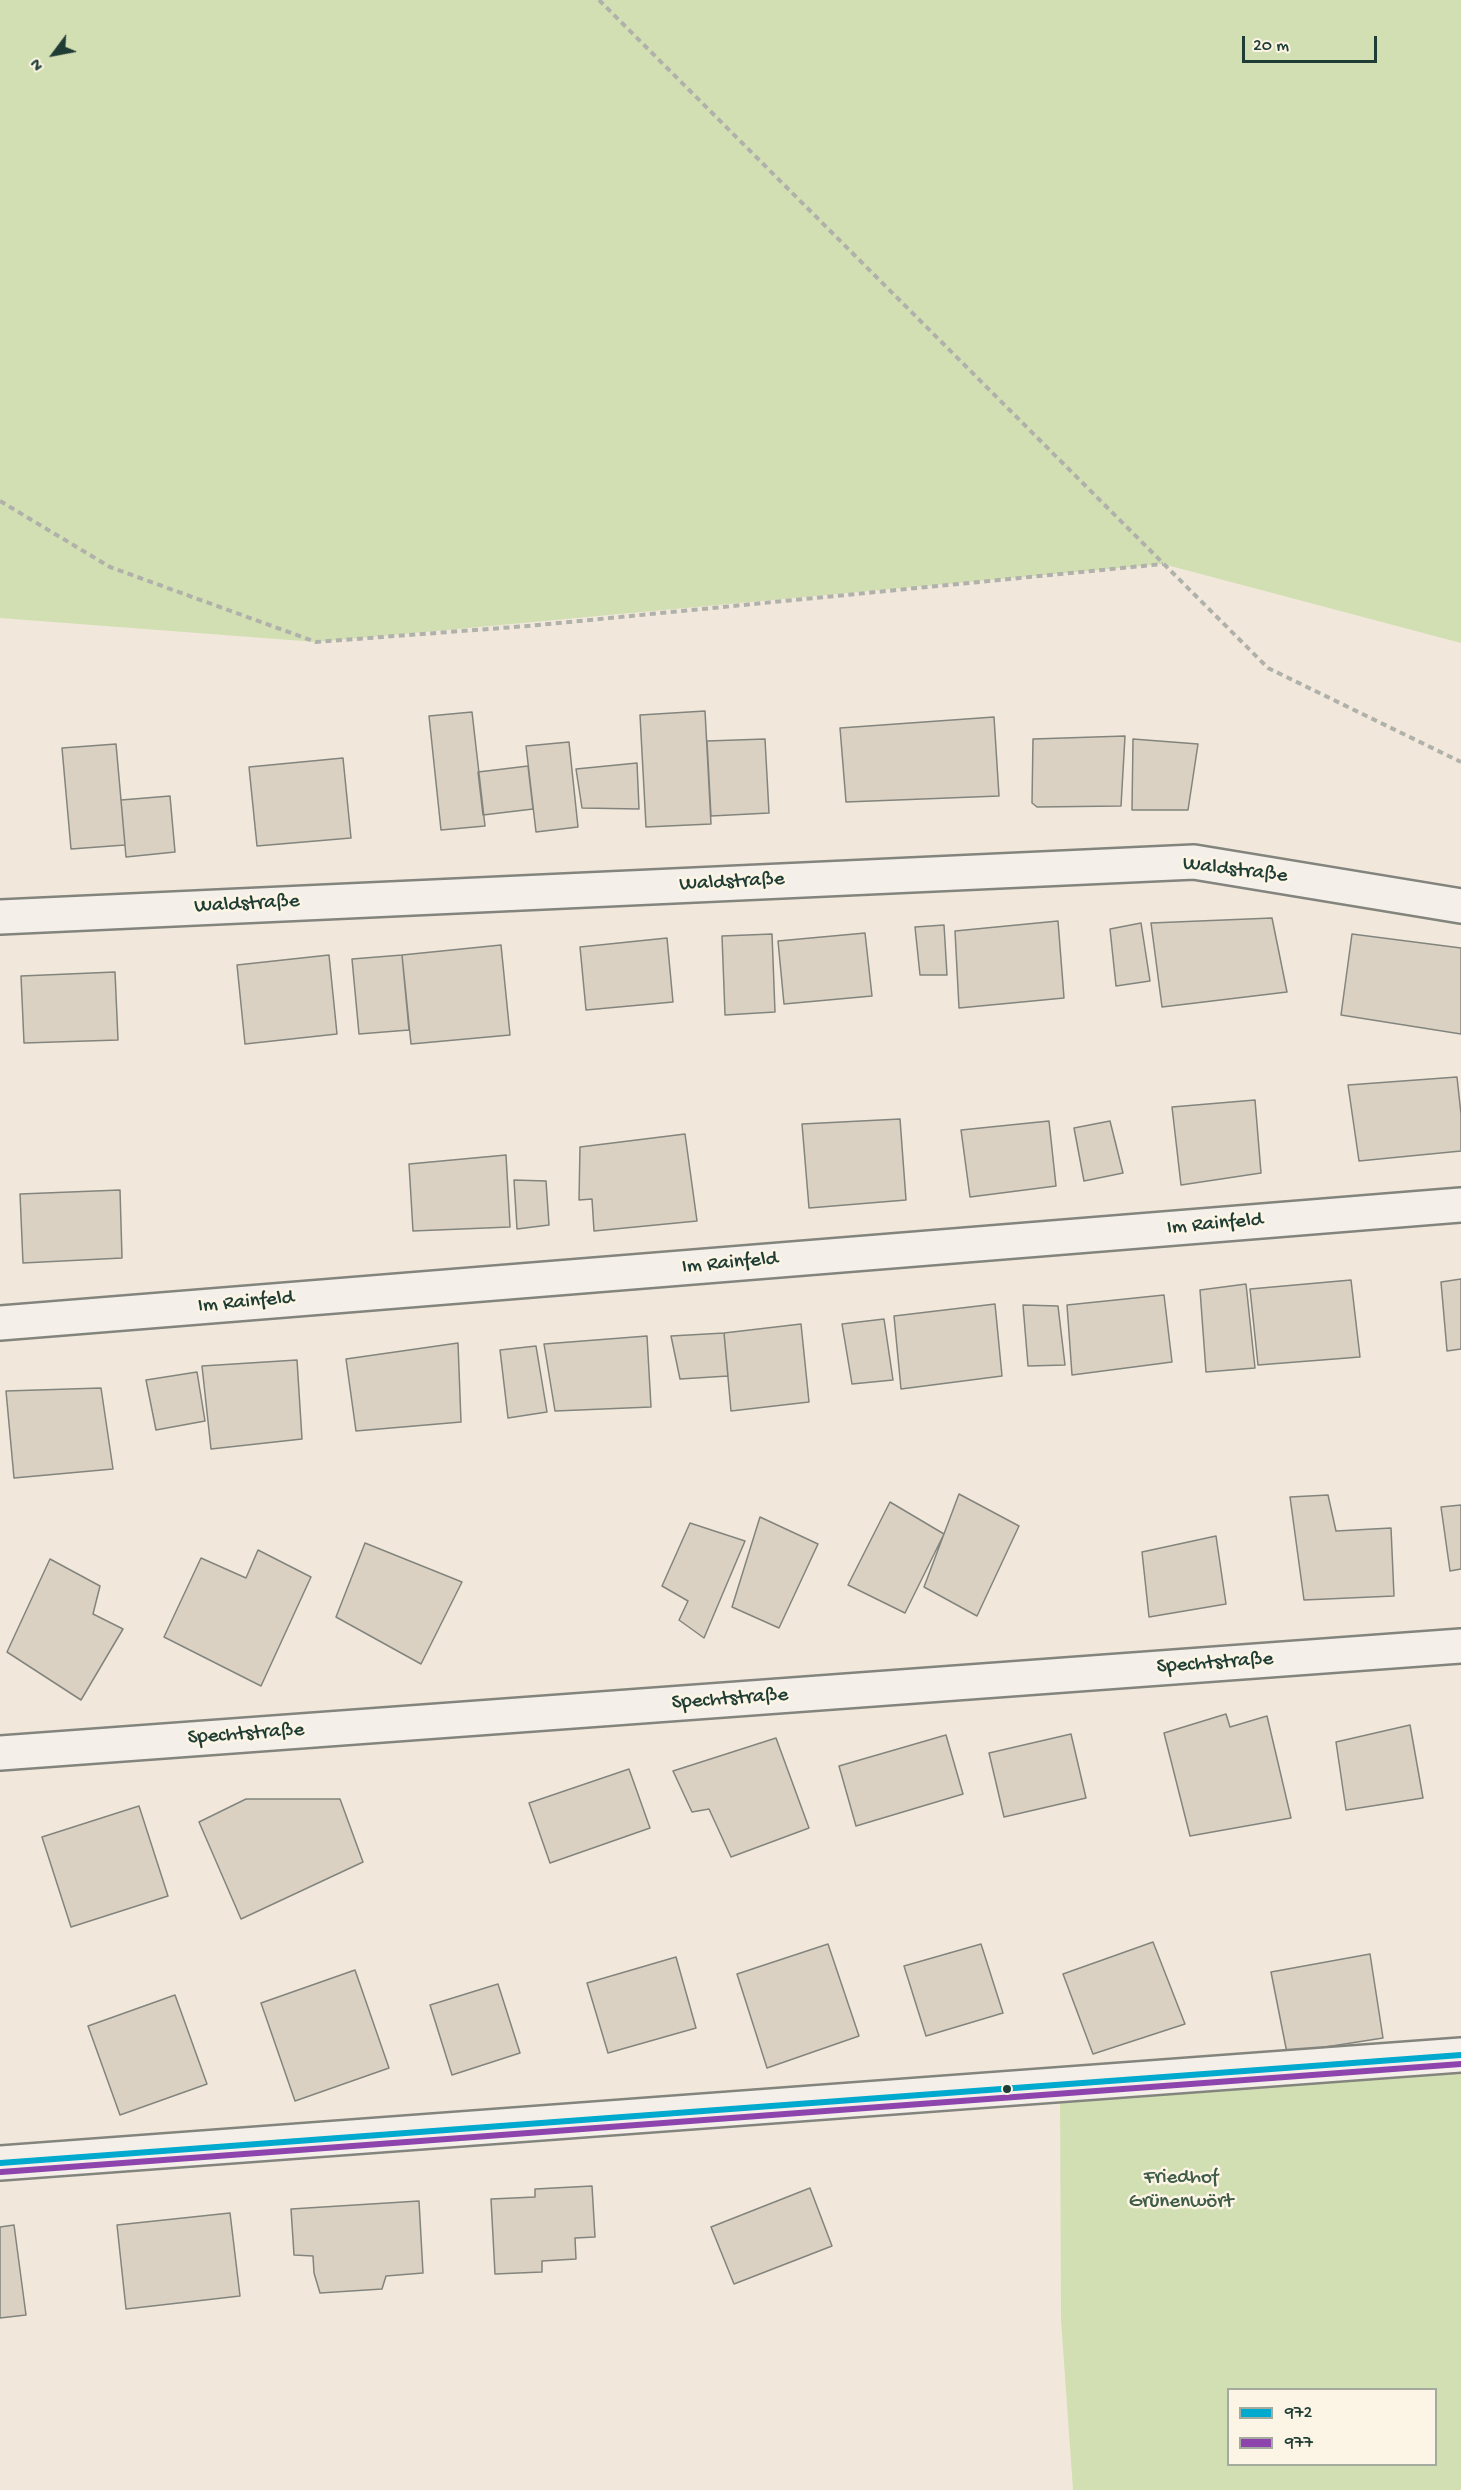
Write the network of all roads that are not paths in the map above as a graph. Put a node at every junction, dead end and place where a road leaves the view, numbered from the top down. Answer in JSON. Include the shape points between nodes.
{"nodes":[{"id":1,"x":1461,"y":906,"type":"edge"},
{"id":2,"x":0,"y":917,"type":"edge"},
{"id":3,"x":1461,"y":1205,"type":"edge"},
{"id":4,"x":0,"y":1323,"type":"edge"},
{"id":5,"x":1461,"y":1646,"type":"edge"},
{"id":6,"x":0,"y":1753,"type":"edge"},
{"id":7,"x":1461,"y":2055,"type":"edge"},
{"id":8,"x":0,"y":2163,"type":"edge"}],
"edges":[{"from":1,"to":2,"type":"street","name":"Waldstraße","via":[[1194,862]]},
{"from":3,"to":4,"type":"street","name":"Im Rainfeld"},
{"from":5,"to":6,"type":"street","name":"Spechtstraße"},
{"from":7,"to":8,"type":"street"}]}
